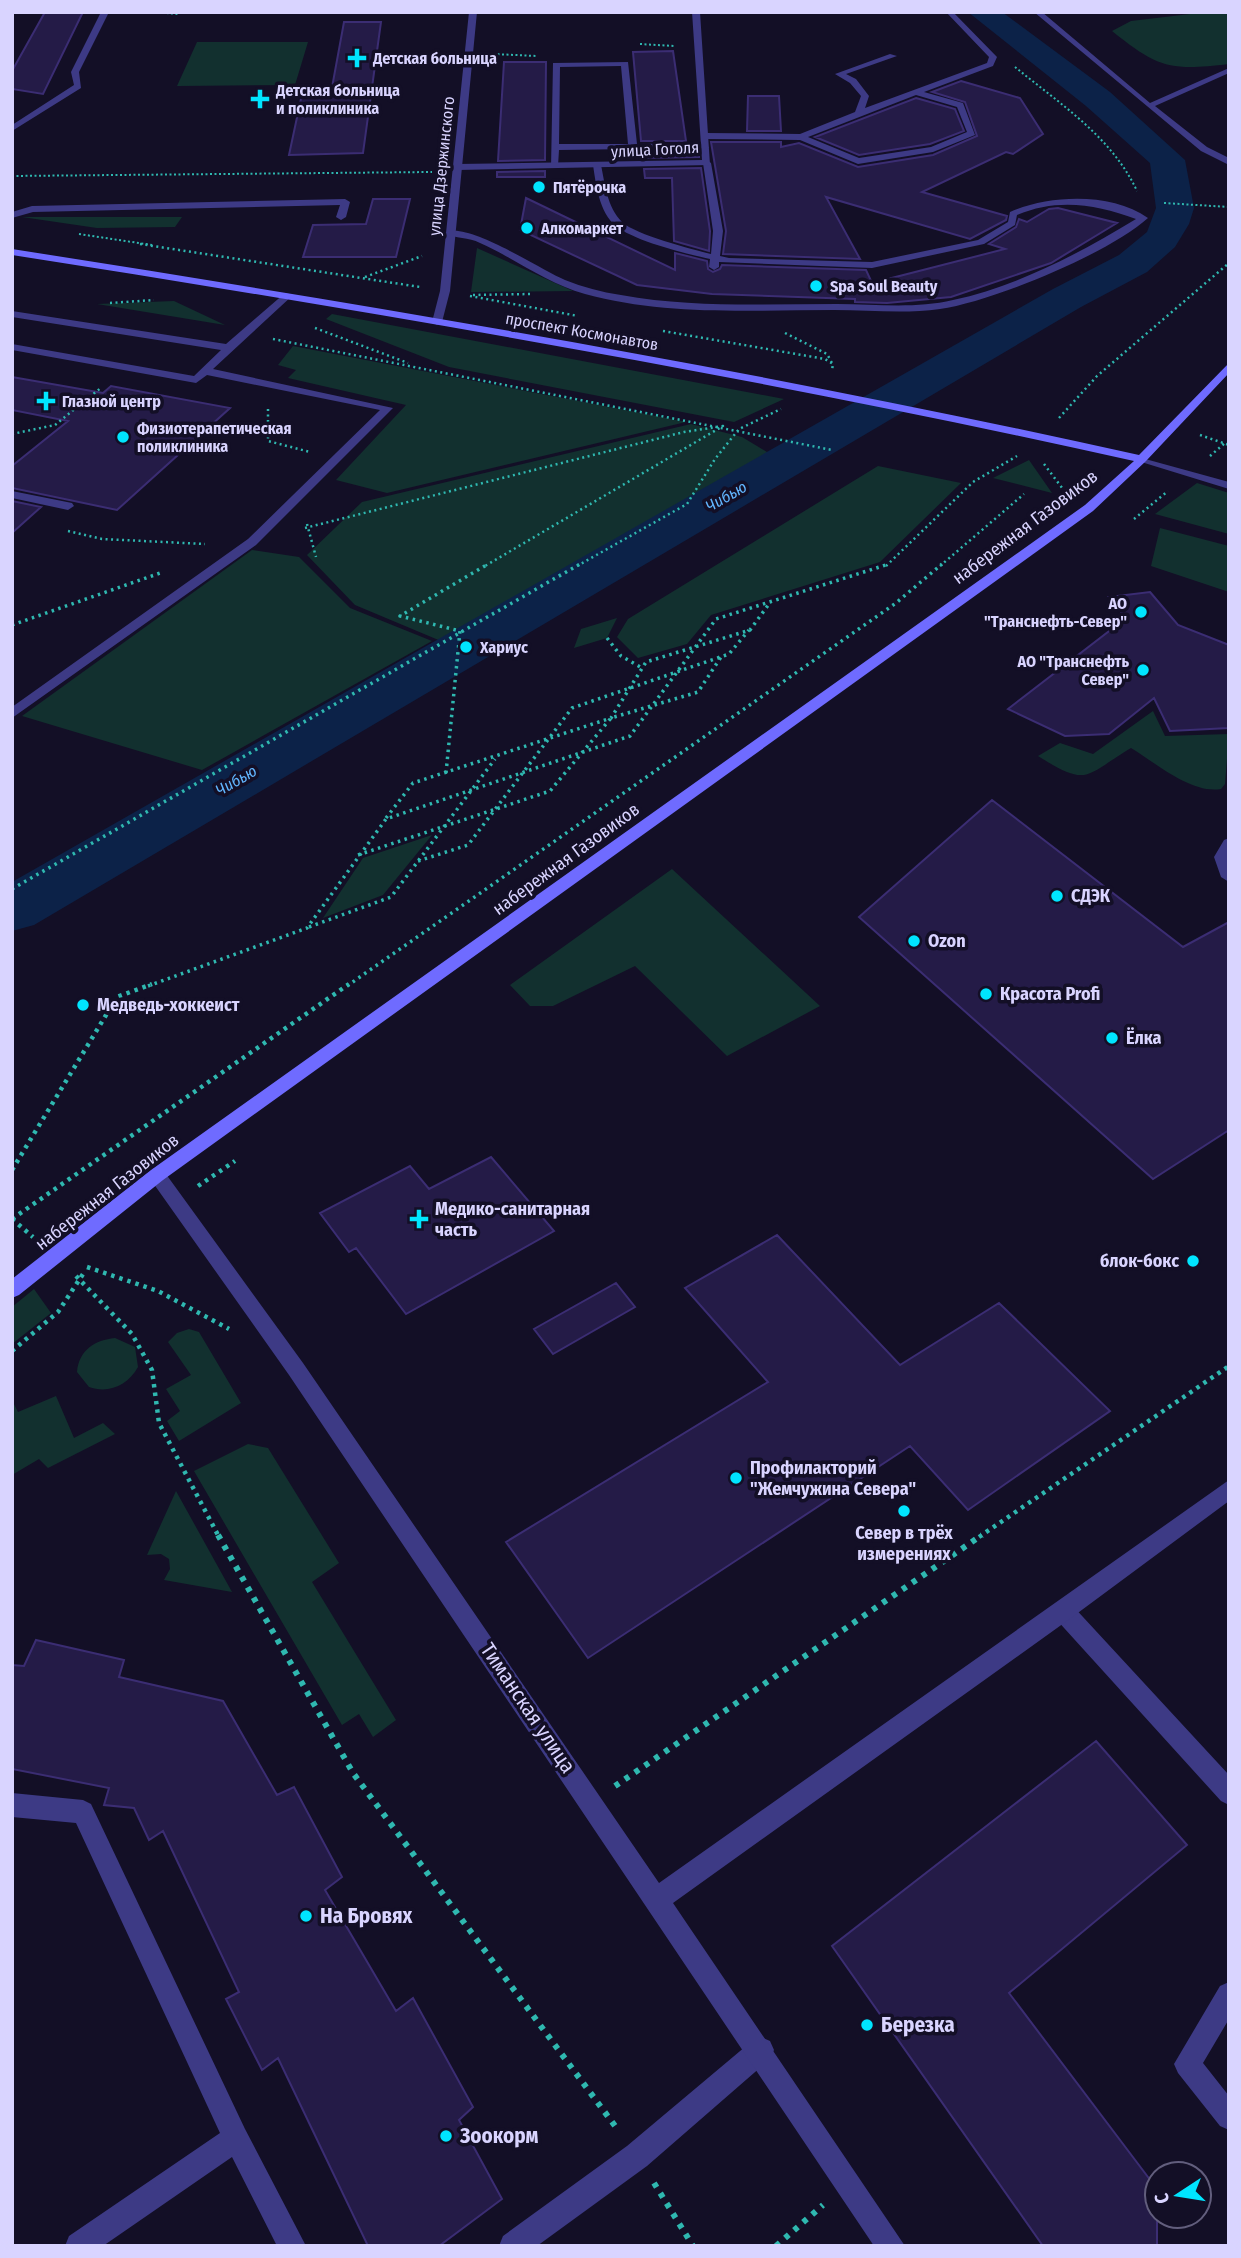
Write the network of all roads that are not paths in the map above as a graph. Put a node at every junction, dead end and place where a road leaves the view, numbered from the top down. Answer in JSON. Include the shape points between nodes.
{"nodes":[{"id":1,"x":105,"y":12,"type":"edge"},
{"id":2,"x":473,"y":12,"type":"edge"},
{"id":3,"x":696,"y":12,"type":"edge"},
{"id":4,"x":950,"y":12,"type":"edge"},
{"id":5,"x":1038,"y":12,"type":"edge"},
{"id":6,"x":893,"y":55,"type":"dead end"},
{"id":7,"x":1229,"y":70,"type":"edge"},
{"id":8,"x":916,"y":92,"type":"junction"},
{"id":9,"x":1149,"y":106,"type":"junction"},
{"id":10,"x":859,"y":113,"type":"junction"},
{"id":11,"x":12,"y":129,"type":"edge"},
{"id":12,"x":801,"y":137,"type":"junction"},
{"id":13,"x":706,"y":141,"type":"junction"},
{"id":14,"x":555,"y":147,"type":"junction"},
{"id":15,"x":633,"y":147,"type":"junction"},
{"id":16,"x":1229,"y":162,"type":"edge"},
{"id":17,"x":707,"y":163,"type":"junction"},
{"id":18,"x":597,"y":165,"type":"junction"},
{"id":19,"x":554,"y":166,"type":"junction"},
{"id":20,"x":457,"y":167,"type":"junction"},
{"id":21,"x":12,"y":215,"type":"edge"},
{"id":22,"x":341,"y":217,"type":"dead end"},
{"id":23,"x":450,"y":233,"type":"junction"},
{"id":24,"x":12,"y":252,"type":"edge"},
{"id":25,"x":714,"y":258,"type":"junction"},
{"id":26,"x":713,"y":270,"type":"dead end"},
{"id":27,"x":705,"y":293,"type":"dead end"},
{"id":28,"x":288,"y":295,"type":"junction"},
{"id":29,"x":702,"y":306,"type":"junction"},
{"id":30,"x":12,"y":314,"type":"edge"},
{"id":31,"x":437,"y":322,"type":"junction"},
{"id":32,"x":12,"y":347,"type":"edge"},
{"id":33,"x":229,"y":348,"type":"junction"},
{"id":34,"x":1229,"y":366,"type":"edge"},
{"id":35,"x":205,"y":371,"type":"junction"},
{"id":36,"x":1142,"y":459,"type":"junction"},
{"id":37,"x":1229,"y":486,"type":"edge"},
{"id":38,"x":12,"y":494,"type":"edge"},
{"id":39,"x":68,"y":506,"type":"dead end"},
{"id":40,"x":12,"y":713,"type":"edge"},
{"id":41,"x":1229,"y":843,"type":"edge"},
{"id":42,"x":1229,"y":877,"type":"edge"},
{"id":43,"x":157,"y":1175,"type":"junction"},
{"id":44,"x":12,"y":1290,"type":"edge"},
{"id":45,"x":1229,"y":1489,"type":"edge"},
{"id":46,"x":1063,"y":1611,"type":"junction"},
{"id":47,"x":1229,"y":1793,"type":"edge"},
{"id":48,"x":12,"y":1805,"type":"edge"},
{"id":49,"x":659,"y":1899,"type":"junction"},
{"id":50,"x":1229,"y":1995,"type":"edge"},
{"id":51,"x":761,"y":2050,"type":"junction"},
{"id":52,"x":1229,"y":2117,"type":"edge"},
{"id":53,"x":236,"y":2138,"type":"junction"},
{"id":54,"x":79,"y":2246,"type":"edge"},
{"id":55,"x":292,"y":2246,"type":"edge"},
{"id":56,"x":513,"y":2246,"type":"edge"},
{"id":57,"x":891,"y":2246,"type":"edge"}],
"edges":[{"from":1,"to":11,"type":"street","via":[[75,72],[78,86]]},
{"from":2,"to":20,"type":"street","name":"улица Дзержинского"},
{"from":3,"to":13,"type":"street","name":"улица Гоголя"},
{"from":4,"to":8,"type":"street","via":[[993,57],[990,64]]},
{"from":5,"to":9,"type":"street"},
{"from":6,"to":10,"type":"street","via":[[839,74],[865,96]]},
{"from":7,"to":9,"type":"street"},
{"from":8,"to":10,"type":"street"},
{"from":8,"to":12,"type":"street","via":[[960,105],[972,133],[933,149],[858,161]]},
{"from":9,"to":16,"type":"street","via":[[1204,149]]},
{"from":10,"to":12,"type":"street"},
{"from":12,"to":13,"type":"street"},
{"from":13,"to":15,"type":"street"},
{"from":13,"to":17,"type":"street","name":"улица Гоголя"},
{"from":14,"to":15,"type":"street"},
{"from":14,"to":15,"type":"street","via":[[556,65],[625,64]]},
{"from":14,"to":19,"type":"street"},
{"from":17,"to":18,"type":"street","name":"улица Гоголя"},
{"from":17,"to":25,"type":"street","via":[[718,231]]},
{"from":18,"to":19,"type":"street","name":"улица Гоголя"},
{"from":18,"to":25,"type":"street","via":[[603,199],[620,224],[673,248]]},
{"from":19,"to":20,"type":"street","name":"улица Гоголя"},
{"from":20,"to":23,"type":"street","name":"улица Дзержинского"},
{"from":21,"to":22,"type":"street","via":[[32,209],[345,202]]},
{"from":23,"to":29,"type":"street","via":[[487,240],[519,262],[586,291]]},
{"from":23,"to":31,"type":"street","name":"улица Дзержинского"},
{"from":24,"to":28,"type":"main road","name":"проспект Космонавтов"},
{"from":25,"to":26,"type":"street"},
{"from":25,"to":29,"type":"street","via":[[873,265],[981,242],[1012,223],[1013,214],[1042,201],[1091,204],[1143,218],[1022,281],[953,304]]},
{"from":27,"to":29,"type":"street"},
{"from":28,"to":31,"type":"main road","name":"проспект Космонавтов"},
{"from":28,"to":33,"type":"street"},
{"from":30,"to":33,"type":"street"},
{"from":31,"to":36,"type":"main road","name":"проспект Космонавтов","via":[[821,391]]},
{"from":32,"to":35,"type":"street","via":[[196,380]]},
{"from":33,"to":35,"type":"street"},
{"from":34,"to":36,"type":"main road","name":"набережная Газовиков"},
{"from":35,"to":40,"type":"street","via":[[388,408],[253,542]]},
{"from":36,"to":37,"type":"street"},
{"from":36,"to":43,"type":"main road","name":"набережная Газовиков","via":[[1089,508]]},
{"from":38,"to":39,"type":"street"},
{"from":41,"to":42,"type":"street","via":[[1222,857]]},
{"from":43,"to":44,"type":"main road","name":"набережная Газовиков"},
{"from":43,"to":49,"type":"street","name":"Тиманская улица","via":[[296,1369]]},
{"from":45,"to":46,"type":"street"},
{"from":46,"to":47,"type":"street"},
{"from":46,"to":49,"type":"street"},
{"from":48,"to":53,"type":"street","via":[[83,1812]]},
{"from":49,"to":51,"type":"street","name":"Тиманская улица"},
{"from":50,"to":52,"type":"street","via":[[1187,2064]]},
{"from":51,"to":56,"type":"street","via":[[637,2156]]},
{"from":51,"to":57,"type":"street","name":"Тиманская улица"},
{"from":53,"to":54,"type":"street"},
{"from":53,"to":55,"type":"street"}]}
